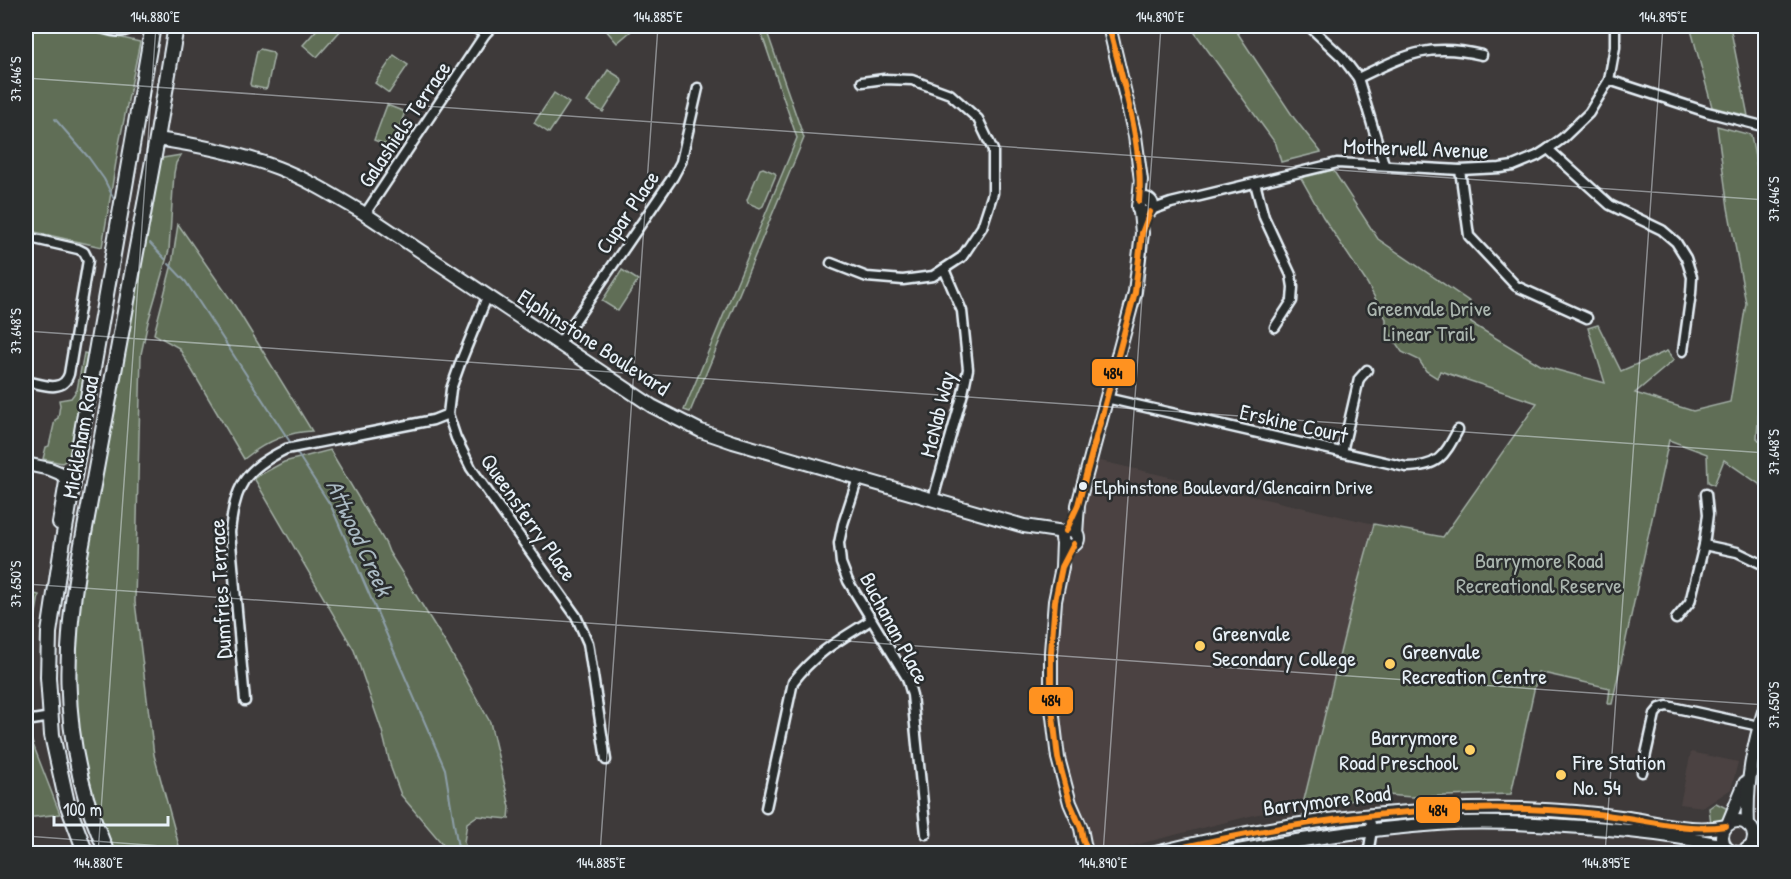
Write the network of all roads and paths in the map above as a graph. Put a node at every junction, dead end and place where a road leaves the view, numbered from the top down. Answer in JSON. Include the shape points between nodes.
{"nodes":[{"id":1,"x":93,"y":26,"type":"edge"},
{"id":2,"x":133,"y":26,"type":"edge"},
{"id":3,"x":153,"y":26,"type":"edge"},
{"id":4,"x":176,"y":26,"type":"edge"},
{"id":5,"x":472,"y":26,"type":"edge"},
{"id":6,"x":494,"y":26,"type":"edge"},
{"id":7,"x":1109,"y":26,"type":"edge"},
{"id":8,"x":1309,"y":26,"type":"edge"},
{"id":9,"x":1616,"y":26,"type":"edge"},
{"id":10,"x":485,"y":34,"type":"junction"},
{"id":11,"x":172,"y":47,"type":"junction"},
{"id":12,"x":1482,"y":55,"type":"dead end"},
{"id":13,"x":1358,"y":78,"type":"junction"},
{"id":14,"x":1610,"y":80,"type":"junction"},
{"id":15,"x":143,"y":82,"type":"junction"},
{"id":16,"x":862,"y":82,"type":"dead end"},
{"id":17,"x":698,"y":88,"type":"dead end"},
{"id":18,"x":1766,"y":127,"type":"edge"},
{"id":19,"x":157,"y":139,"type":"junction"},
{"id":20,"x":1548,"y":149,"type":"junction"},
{"id":21,"x":1384,"y":164,"type":"junction"},
{"id":22,"x":1460,"y":170,"type":"junction"},
{"id":23,"x":1255,"y":183,"type":"junction"},
{"id":24,"x":1146,"y":206,"type":"junction"},
{"id":25,"x":364,"y":214,"type":"junction"},
{"id":26,"x":26,"y":237,"type":"edge"},
{"id":27,"x":831,"y":262,"type":"dead end"},
{"id":28,"x":944,"y":269,"type":"junction"},
{"id":29,"x":487,"y":297,"type":"junction"},
{"id":30,"x":1587,"y":318,"type":"dead end"},
{"id":31,"x":1275,"y":327,"type":"dead end"},
{"id":32,"x":559,"y":344,"type":"junction"},
{"id":33,"x":1683,"y":351,"type":"dead end"},
{"id":34,"x":1367,"y":370,"type":"dead end"},
{"id":35,"x":26,"y":381,"type":"edge"},
{"id":36,"x":1106,"y":398,"type":"junction"},
{"id":37,"x":448,"y":414,"type":"junction"},
{"id":38,"x":1458,"y":430,"type":"dead end"},
{"id":39,"x":1342,"y":452,"type":"junction"},
{"id":40,"x":77,"y":457,"type":"junction"},
{"id":41,"x":97,"y":459,"type":"junction"},
{"id":42,"x":26,"y":464,"type":"edge"},
{"id":43,"x":61,"y":474,"type":"junction"},
{"id":44,"x":858,"y":478,"type":"junction"},
{"id":45,"x":1706,"y":494,"type":"dead end"},
{"id":46,"x":933,"y":499,"type":"junction"},
{"id":47,"x":1068,"y":537,"type":"junction"},
{"id":48,"x":1704,"y":545,"type":"junction"},
{"id":49,"x":1766,"y":566,"type":"edge"},
{"id":50,"x":1676,"y":619,"type":"dead end"},
{"id":51,"x":871,"y":620,"type":"junction"},
{"id":52,"x":245,"y":701,"type":"dead end"},
{"id":53,"x":1766,"y":705,"type":"edge"},
{"id":54,"x":51,"y":717,"type":"junction"},
{"id":55,"x":26,"y":721,"type":"edge"},
{"id":56,"x":1759,"y":726,"type":"junction"},
{"id":57,"x":606,"y":760,"type":"dead end"},
{"id":58,"x":1642,"y":772,"type":"dead end"},
{"id":59,"x":1748,"y":776,"type":"junction"},
{"id":60,"x":765,"y":808,"type":"dead end"},
{"id":61,"x":1369,"y":814,"type":"junction"},
{"id":62,"x":1727,"y":825,"type":"junction"},
{"id":63,"x":1750,"y":828,"type":"junction"},
{"id":64,"x":1372,"y":830,"type":"junction"},
{"id":65,"x":1766,"y":833,"type":"edge"},
{"id":66,"x":927,"y":834,"type":"dead end"},
{"id":67,"x":1724,"y":846,"type":"junction"},
{"id":68,"x":1766,"y":847,"type":"edge"},
{"id":69,"x":1747,"y":849,"type":"junction"},
{"id":70,"x":86,"y":854,"type":"edge"},
{"id":71,"x":107,"y":854,"type":"edge"},
{"id":72,"x":1088,"y":854,"type":"edge"},
{"id":73,"x":1151,"y":854,"type":"edge"},
{"id":74,"x":1221,"y":854,"type":"edge"},
{"id":75,"x":1368,"y":854,"type":"edge"}],
"edges":[{"from":1,"to":2,"type":"street","via":[[122,32]]},
{"from":3,"to":15,"type":"main road","name":"Mickleham Road"},
{"from":4,"to":11,"type":"main road","name":"Mickleham Road"},
{"from":5,"to":10,"type":"street"},
{"from":6,"to":10,"type":"street","name":"Galashiels Terrace"},
{"from":7,"to":24,"type":"street","via":[[1135,136]]},
{"from":8,"to":13,"type":"street"},
{"from":9,"to":14,"type":"street","name":"Motherwell Avenue"},
{"from":10,"to":25,"type":"street","name":"Galashiels Terrace"},
{"from":11,"to":15,"type":"main road","via":[[167,40],[155,46]]},
{"from":11,"to":19,"type":"main road","name":"Mickleham Road"},
{"from":12,"to":13,"type":"street","via":[[1462,50],[1414,52]]},
{"from":13,"to":21,"type":"street"},
{"from":14,"to":18,"type":"street"},
{"from":14,"to":20,"type":"street","name":"Motherwell Avenue","via":[[1589,113]]},
{"from":15,"to":40,"type":"main road","name":"Mickleham Road"},
{"from":16,"to":28,"type":"street","via":[[912,80],[950,94],[978,119],[993,150],[993,193],[982,227],[962,257]]},
{"from":17,"to":32,"type":"street","name":"Cupar Place","via":[[681,162],[673,177]]},
{"from":19,"to":25,"type":"street","name":"Elphinstone Boulevard","via":[[211,148],[279,168]]},
{"from":19,"to":41,"type":"main road","name":"Mickleham Road"},
{"from":20,"to":22,"type":"street","name":"Motherwell Avenue","via":[[1513,166]]},
{"from":20,"to":33,"type":"street","via":[[1610,205],[1662,230],[1676,242],[1692,277]]},
{"from":21,"to":22,"type":"street","name":"Motherwell Avenue"},
{"from":21,"to":23,"type":"street","name":"Motherwell Avenue","via":[[1337,163]]},
{"from":22,"to":30,"type":"street","via":[[1469,236],[1516,286]]},
{"from":23,"to":24,"type":"street","name":"Motherwell Avenue"},
{"from":23,"to":31,"type":"street","via":[[1264,217],[1293,287],[1292,301]]},
{"from":24,"to":36,"type":"street","via":[[1135,292]]},
{"from":25,"to":29,"type":"street","name":"Elphinstone Boulevard"},
{"from":26,"to":35,"type":"street","via":[[78,249],[87,258],[66,382],[54,387]]},
{"from":27,"to":28,"type":"street","via":[[867,277],[903,280],[933,276]]},
{"from":28,"to":46,"type":"street","name":"McNab Way","via":[[962,311],[968,369]]},
{"from":29,"to":32,"type":"street","name":"Elphinstone Boulevard"},
{"from":29,"to":37,"type":"street","name":"Queensferry Place","via":[[451,389]]},
{"from":32,"to":44,"type":"street","name":"Elphinstone Boulevard","via":[[652,406],[701,431]]},
{"from":34,"to":39,"type":"street","via":[[1359,379]]},
{"from":36,"to":39,"type":"street","name":"Erskine Court"},
{"from":36,"to":47,"type":"street"},
{"from":37,"to":52,"type":"street","name":"Dumfries Terrace","via":[[286,449],[252,470],[239,487],[230,532]]},
{"from":37,"to":57,"type":"street","name":"Queensferry Place","via":[[471,468],[576,616],[588,643]]},
{"from":38,"to":39,"type":"street","name":"Erskine Court","via":[[1437,461],[1423,467],[1406,467]]},
{"from":40,"to":43,"type":"main road","name":"Mickleham Road"},
{"from":40,"to":43,"type":"street"},
{"from":41,"to":43,"type":"main road","via":[[82,479]]},
{"from":41,"to":71,"type":"main road","name":"Mickleham Road","via":[[71,610],[67,662],[70,716],[80,773]]},
{"from":42,"to":43,"type":"street"},
{"from":43,"to":54,"type":"main road","name":"Mickleham Road","via":[[48,657]]},
{"from":44,"to":46,"type":"street","name":"Elphinstone Boulevard"},
{"from":44,"to":51,"type":"street","name":"Buchanan Place","via":[[839,543],[848,581]]},
{"from":45,"to":48,"type":"street"},
{"from":46,"to":47,"type":"street","name":"Elphinstone Boulevard"},
{"from":47,"to":72,"type":"street","via":[[1055,601],[1051,700],[1058,758]]},
{"from":48,"to":49,"type":"street","via":[[1737,552]]},
{"from":48,"to":50,"type":"street","via":[[1690,602]]},
{"from":51,"to":60,"type":"street","via":[[819,653],[793,682]]},
{"from":51,"to":66,"type":"street","name":"Buchanan Place","via":[[907,678],[912,695]]},
{"from":53,"to":56,"type":"street"},
{"from":54,"to":55,"type":"street"},
{"from":54,"to":70,"type":"main road","name":"Mickleham Road","via":[[61,780]]},
{"from":56,"to":58,"type":"street","via":[[1667,706],[1660,708],[1655,714]]},
{"from":56,"to":59,"type":"street"},
{"from":59,"to":62,"type":"street"},
{"from":59,"to":63,"type":"street"},
{"from":61,"to":62,"type":"street","name":"Barrymore Road","via":[[1524,809],[1701,830]]},
{"from":61,"to":64,"type":"street"},
{"from":61,"to":73,"type":"street","name":"Barrymore Road","via":[[1248,832]]},
{"from":62,"to":63,"type":"street","via":[[1738,821]]},
{"from":62,"to":67,"type":"street","via":[[1722,832]]},
{"from":63,"to":65,"type":"street"},
{"from":63,"to":69,"type":"street","via":[[1753,840]]},
{"from":64,"to":67,"type":"street","name":"Barrymore Road","via":[[1440,824],[1532,824],[1639,832]]},
{"from":64,"to":74,"type":"street","name":"Barrymore Road"},
{"from":64,"to":75,"type":"street"},
{"from":67,"to":69,"type":"street","via":[[1735,852]]},
{"from":68,"to":69,"type":"street"}]}
